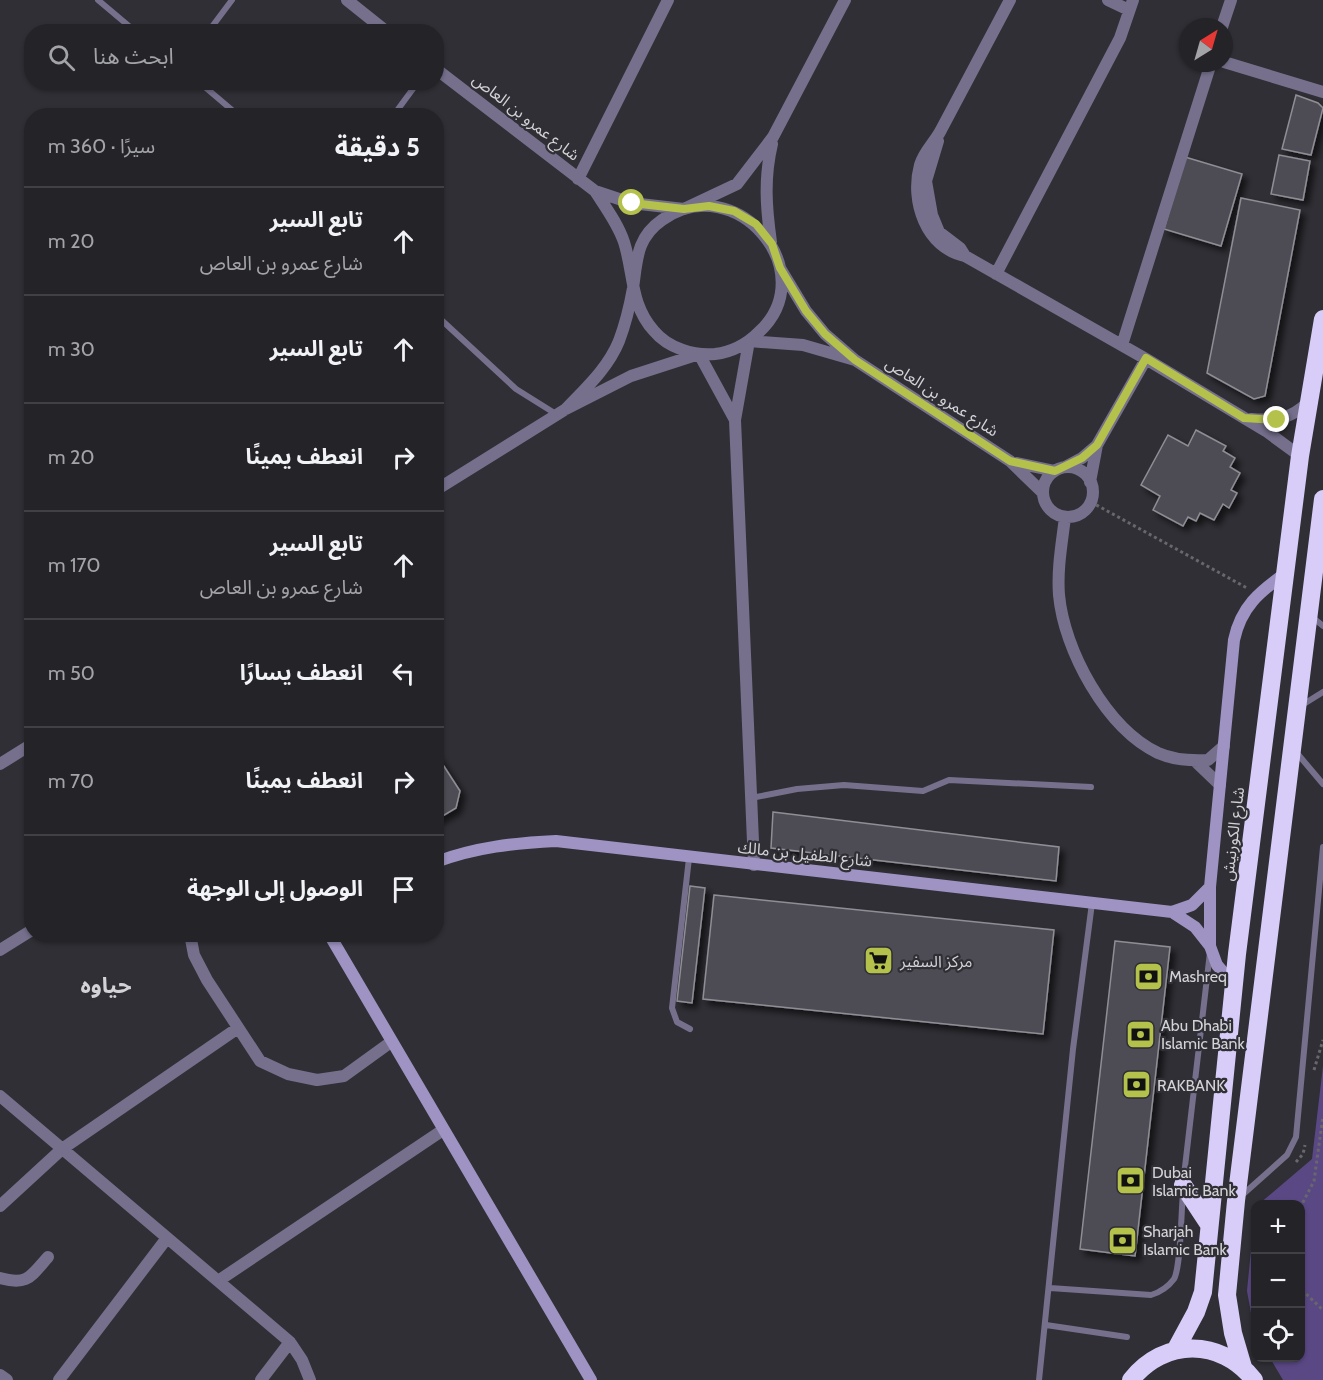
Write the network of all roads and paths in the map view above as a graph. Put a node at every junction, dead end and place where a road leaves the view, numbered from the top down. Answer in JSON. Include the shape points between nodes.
{"nodes":[{"id":1,"x":98,"y":0,"type":"edge"},
{"id":2,"x":232,"y":0,"type":"edge"},
{"id":3,"x":346,"y":0,"type":"edge"},
{"id":4,"x":668,"y":0,"type":"edge"},
{"id":5,"x":845,"y":0,"type":"edge"},
{"id":6,"x":1010,"y":0,"type":"edge"},
{"id":7,"x":1108,"y":0,"type":"edge"},
{"id":8,"x":1231,"y":0,"type":"edge"},
{"id":9,"x":1131,"y":5,"type":"edge"},
{"id":10,"x":1225,"y":18,"type":"edge"},
{"id":11,"x":126,"y":24,"type":"edge"},
{"id":12,"x":214,"y":24,"type":"edge"},
{"id":13,"x":377,"y":24,"type":"edge"},
{"id":14,"x":1233,"y":65,"type":"edge"},
{"id":15,"x":1208,"y":72,"type":"edge"},
{"id":16,"x":444,"y":75,"type":"edge"},
{"id":17,"x":208,"y":90,"type":"edge"},
{"id":18,"x":412,"y":90,"type":"edge"},
{"id":19,"x":1323,"y":92,"type":"edge"},
{"id":20,"x":230,"y":108,"type":"edge"},
{"id":21,"x":399,"y":108,"type":"edge"},
{"id":22,"x":773,"y":137,"type":"junction"},
{"id":23,"x":578,"y":179,"type":"junction"},
{"id":24,"x":595,"y":191,"type":"junction"},
{"id":25,"x":684,"y":209,"type":"junction"},
{"id":26,"x":772,"y":244,"type":"junction"},
{"id":27,"x":780,"y":268,"type":"junction"},
{"id":28,"x":996,"y":274,"type":"junction"},
{"id":29,"x":633,"y":288,"type":"junction"},
{"id":30,"x":1323,"y":319,"type":"edge"},
{"id":31,"x":444,"y":322,"type":"edge"},
{"id":32,"x":750,"y":341,"type":"junction"},
{"id":33,"x":1122,"y":345,"type":"junction"},
{"id":34,"x":699,"y":354,"type":"junction"},
{"id":35,"x":1146,"y":358,"type":"junction"},
{"id":36,"x":855,"y":360,"type":"junction"},
{"id":37,"x":1308,"y":402,"type":"junction"},
{"id":38,"x":562,"y":412,"type":"junction"},
{"id":39,"x":1244,"y":418,"type":"junction"},
{"id":40,"x":735,"y":420,"type":"junction"},
{"id":41,"x":1097,"y":445,"type":"junction"},
{"id":42,"x":1300,"y":456,"type":"junction"},
{"id":43,"x":1010,"y":461,"type":"junction"},
{"id":44,"x":1060,"y":469,"type":"junction"},
{"id":45,"x":1090,"y":482,"type":"junction"},
{"id":46,"x":444,"y":485,"type":"edge"},
{"id":47,"x":1042,"y":492,"type":"junction"},
{"id":48,"x":1091,"y":502,"type":"junction"},
{"id":49,"x":1323,"y":505,"type":"edge"},
{"id":50,"x":1065,"y":517,"type":"junction"},
{"id":51,"x":1286,"y":573,"type":"junction"},
{"id":52,"x":1257,"y":594,"type":"junction"},
{"id":53,"x":1316,"y":620,"type":"edge"},
{"id":54,"x":1323,"y":692,"type":"edge"},
{"id":55,"x":1298,"y":707,"type":"junction"},
{"id":56,"x":1224,"y":746,"type":"junction"},
{"id":57,"x":24,"y":749,"type":"edge"},
{"id":58,"x":1294,"y":749,"type":"junction"},
{"id":59,"x":1195,"y":761,"type":"junction"},
{"id":60,"x":0,"y":764,"type":"edge"},
{"id":61,"x":1323,"y":784,"type":"edge"},
{"id":62,"x":1220,"y":785,"type":"junction"},
{"id":63,"x":1091,"y":787,"type":"dead end"},
{"id":64,"x":751,"y":798,"type":"junction"},
{"id":65,"x":1323,"y":847,"type":"edge"},
{"id":66,"x":689,"y":858,"type":"junction"},
{"id":67,"x":444,"y":859,"type":"edge"},
{"id":68,"x":754,"y":866,"type":"junction"},
{"id":69,"x":1210,"y":887,"type":"junction"},
{"id":70,"x":1092,"y":903,"type":"junction"},
{"id":71,"x":1172,"y":912,"type":"junction"},
{"id":72,"x":24,"y":935,"type":"edge"},
{"id":73,"x":192,"y":942,"type":"edge"},
{"id":74,"x":334,"y":942,"type":"edge"},
{"id":75,"x":1210,"y":946,"type":"junction"},
{"id":76,"x":0,"y":950,"type":"edge"},
{"id":77,"x":1234,"y":985,"type":"junction"},
{"id":78,"x":238,"y":1028,"type":"junction"},
{"id":79,"x":690,"y":1029,"type":"dead end"},
{"id":80,"x":1323,"y":1040,"type":"edge"},
{"id":81,"x":391,"y":1042,"type":"junction"},
{"id":82,"x":1313,"y":1073,"type":"dead end"},
{"id":83,"x":0,"y":1096,"type":"edge"},
{"id":84,"x":1323,"y":1116,"type":"edge"},
{"id":85,"x":443,"y":1130,"type":"junction"},
{"id":86,"x":1306,"y":1135,"type":"dead end"},
{"id":87,"x":62,"y":1149,"type":"junction"},
{"id":88,"x":1289,"y":1168,"type":"dead end"},
{"id":89,"x":1183,"y":1185,"type":"junction"},
{"id":90,"x":1304,"y":1200,"type":"edge"},
{"id":91,"x":1236,"y":1201,"type":"junction"},
{"id":92,"x":0,"y":1206,"type":"edge"},
{"id":93,"x":1208,"y":1223,"type":"junction"},
{"id":94,"x":167,"y":1238,"type":"junction"},
{"id":95,"x":48,"y":1257,"type":"dead end"},
{"id":96,"x":0,"y":1278,"type":"edge"},
{"id":97,"x":218,"y":1281,"type":"junction"},
{"id":98,"x":1050,"y":1288,"type":"junction"},
{"id":99,"x":1305,"y":1290,"type":"edge"},
{"id":100,"x":1323,"y":1310,"type":"edge"},
{"id":101,"x":1046,"y":1325,"type":"junction"},
{"id":102,"x":1127,"y":1337,"type":"dead end"},
{"id":103,"x":290,"y":1342,"type":"junction"},
{"id":104,"x":1176,"y":1349,"type":"junction"},
{"id":105,"x":1249,"y":1373,"type":"edge"},
{"id":106,"x":0,"y":1375,"type":"edge"},
{"id":107,"x":8,"y":1380,"type":"edge"},
{"id":108,"x":59,"y":1380,"type":"edge"},
{"id":109,"x":261,"y":1380,"type":"edge"},
{"id":110,"x":310,"y":1380,"type":"edge"},
{"id":111,"x":591,"y":1380,"type":"edge"},
{"id":112,"x":1039,"y":1380,"type":"edge"},
{"id":113,"x":1131,"y":1380,"type":"edge"}],
"edges":[{"from":1,"to":11,"type":"lane"},
{"from":2,"to":12,"type":"lane"},
{"from":3,"to":13,"type":"street"},
{"from":4,"to":23,"type":"street"},
{"from":5,"to":22,"type":"street"},
{"from":6,"to":28,"type":"street","via":[[938,136],[926,181],[939,232],[965,256]]},
{"from":7,"to":9,"type":"street"},
{"from":8,"to":10,"type":"street"},
{"from":9,"to":28,"type":"street","via":[[1120,38]]},
{"from":14,"to":19,"type":"street"},
{"from":15,"to":33,"type":"street"},
{"from":16,"to":23,"type":"street","name":"شارع عمرو بن العاص"},
{"from":17,"to":20,"type":"lane"},
{"from":18,"to":21,"type":"lane"},
{"from":22,"to":25,"type":"street","via":[[737,184]]},
{"from":22,"to":26,"type":"street","via":[[765,174]]},
{"from":23,"to":24,"type":"street","name":"شارع عمرو بن العاص"},
{"from":24,"to":25,"type":"street","name":"شارع عمرو بن العاص","via":[[632,203]]},
{"from":24,"to":29,"type":"street","name":"شارع عمرو بن العاص","via":[[625,244]]},
{"from":25,"to":26,"type":"street","via":[[709,206],[734,211],[756,224]]},
{"from":25,"to":29,"type":"street","via":[[661,220],[644,239],[634,263]]},
{"from":26,"to":27,"type":"street"},
{"from":27,"to":32,"type":"street","via":[[775,309],[765,327]]},
{"from":27,"to":36,"type":"street","name":"شارع عمرو بن العاص","via":[[806,311]]},
{"from":28,"to":33,"type":"street"},
{"from":29,"to":34,"type":"street","via":[[640,312],[655,333],[675,347]]},
{"from":29,"to":38,"type":"street","via":[[619,341],[599,373]]},
{"from":30,"to":37,"type":"highway","name":"شارع الكورنيش"},
{"from":31,"to":38,"type":"lane","via":[[516,389]]},
{"from":32,"to":34,"type":"street","via":[[725,351]]},
{"from":32,"to":36,"type":"street","name":"شارع عمرو بن العاص","via":[[803,345]]},
{"from":32,"to":40,"type":"street"},
{"from":33,"to":35,"type":"street"},
{"from":34,"to":38,"type":"street","via":[[631,376]]},
{"from":34,"to":40,"type":"street"},
{"from":35,"to":39,"type":"street"},
{"from":35,"to":41,"type":"street"},
{"from":36,"to":43,"type":"street","name":"شارع عمرو بن العاص"},
{"from":37,"to":39,"type":"street","via":[[1297,412],[1277,420]]},
{"from":37,"to":42,"type":"highway","name":"شارع الكورنيش"},
{"from":38,"to":46,"type":"street"},
{"from":39,"to":42,"type":"street"},
{"from":40,"to":64,"type":"street"},
{"from":41,"to":44,"type":"street"},
{"from":41,"to":45,"type":"street"},
{"from":42,"to":51,"type":"highway","name":"شارع الكورنيش"},
{"from":43,"to":44,"type":"street","name":"شارع عمرو بن العاص"},
{"from":43,"to":47,"type":"street","name":"شارع عمرو بن العاص"},
{"from":44,"to":45,"type":"street","via":[[1080,471]]},
{"from":44,"to":47,"type":"street","via":[[1044,483]]},
{"from":45,"to":48,"type":"street"},
{"from":47,"to":50,"type":"street","via":[[1052,512]]},
{"from":48,"to":50,"type":"street","via":[[1080,514]]},
{"from":48,"to":52,"type":"path"},
{"from":49,"to":53,"type":"highway"},
{"from":50,"to":59,"type":"street","via":[[1058,566],[1060,596],[1067,636],[1088,679],[1130,733],[1157,752]]},
{"from":51,"to":52,"type":"street"},
{"from":51,"to":77,"type":"highway","name":"شارع الكورنيش"},
{"from":52,"to":56,"type":"street","via":[[1236,627]]},
{"from":53,"to":55,"type":"highway"},
{"from":54,"to":55,"type":"lane"},
{"from":55,"to":58,"type":"highway"},
{"from":56,"to":59,"type":"street","via":[[1208,760]]},
{"from":56,"to":62,"type":"street"},
{"from":57,"to":60,"type":"street"},
{"from":58,"to":61,"type":"lane"},
{"from":58,"to":91,"type":"highway"},
{"from":59,"to":62,"type":"street"},
{"from":62,"to":69,"type":"street"},
{"from":63,"to":64,"type":"lane","via":[[950,780],[923,791],[844,785]]},
{"from":64,"to":68,"type":"street"},
{"from":65,"to":91,"type":"lane","via":[[1296,1137],[1287,1155]]},
{"from":66,"to":67,"type":"street","name":"شارع الطفيل بن مالك","via":[[556,841],[508,844]]},
{"from":66,"to":68,"type":"street","name":"شارع الطفيل بن مالك"},
{"from":66,"to":79,"type":"lane","via":[[672,1008],[677,1022]]},
{"from":68,"to":70,"type":"street","name":"شارع الطفيل بن مالك"},
{"from":69,"to":71,"type":"street","via":[[1192,905]]},
{"from":69,"to":75,"type":"street"},
{"from":70,"to":71,"type":"street","name":"شارع الطفيل بن مالك"},
{"from":70,"to":98,"type":"lane"},
{"from":71,"to":75,"type":"street","via":[[1195,927]]},
{"from":72,"to":76,"type":"street"},
{"from":73,"to":78,"type":"street","via":[[207,980]]},
{"from":74,"to":81,"type":"street"},
{"from":75,"to":77,"type":"street","via":[[1217,964]]},
{"from":75,"to":89,"type":"lane"},
{"from":77,"to":93,"type":"highway","name":"شارع الكورنيش"},
{"from":78,"to":81,"type":"street","via":[[260,1061],[288,1074],[316,1080],[344,1076]]},
{"from":78,"to":87,"type":"street"},
{"from":80,"to":82,"type":"path"},
{"from":81,"to":85,"type":"street"},
{"from":83,"to":87,"type":"street"},
{"from":84,"to":90,"type":"path","via":[[1314,1181]]},
{"from":85,"to":97,"type":"street"},
{"from":85,"to":111,"type":"street"},
{"from":86,"to":88,"type":"path","via":[[1303,1154]]},
{"from":87,"to":92,"type":"street"},
{"from":87,"to":94,"type":"street"},
{"from":89,"to":93,"type":"highway"},
{"from":89,"to":98,"type":"lane","via":[[1177,1272],[1167,1287],[1151,1295]]},
{"from":91,"to":105,"type":"highway","via":[[1227,1295],[1233,1333]]},
{"from":93,"to":104,"type":"highway","name":"شارع الكورنيش","via":[[1203,1292]]},
{"from":94,"to":97,"type":"street"},
{"from":94,"to":108,"type":"street"},
{"from":95,"to":96,"type":"street","via":[[28,1279],[21,1282]]},
{"from":97,"to":103,"type":"street"},
{"from":98,"to":101,"type":"lane"},
{"from":99,"to":100,"type":"path"},
{"from":101,"to":102,"type":"lane"},
{"from":101,"to":112,"type":"lane"},
{"from":103,"to":109,"type":"street"},
{"from":103,"to":110,"type":"street"},
{"from":104,"to":105,"type":"highway","via":[[1212,1350]]},
{"from":104,"to":113,"type":"highway","via":[[1157,1356]]},
{"from":106,"to":107,"type":"street"}]}
